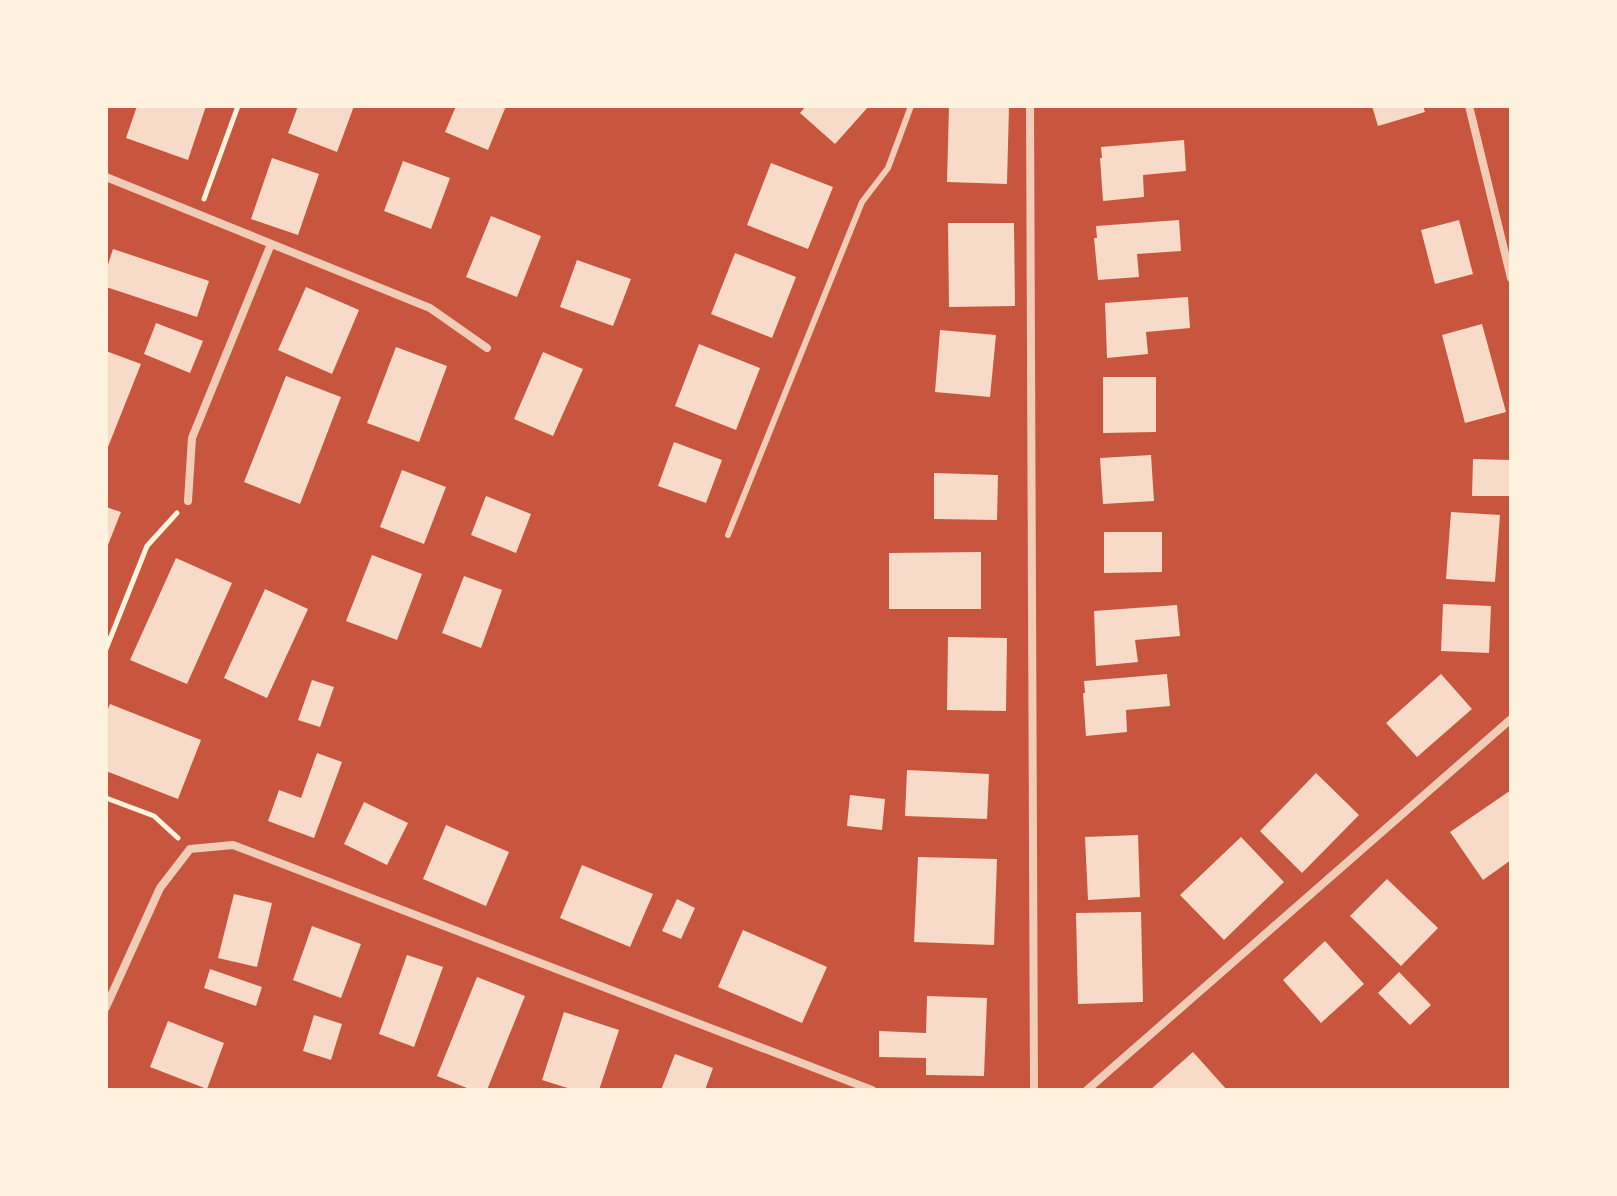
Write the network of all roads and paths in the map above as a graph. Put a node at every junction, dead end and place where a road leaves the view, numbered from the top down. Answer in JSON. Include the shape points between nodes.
{"nodes":[{"id":1,"x":238,"y":106,"type":"edge"},
{"id":2,"x":911,"y":106,"type":"edge"},
{"id":3,"x":1030,"y":106,"type":"edge"},
{"id":4,"x":1469,"y":106,"type":"edge"},
{"id":5,"x":106,"y":177,"type":"edge"},
{"id":6,"x":198,"y":216,"type":"junction"},
{"id":7,"x":271,"y":244,"type":"junction"},
{"id":8,"x":1511,"y":278,"type":"edge"},
{"id":9,"x":487,"y":348,"type":"dead end"},
{"id":10,"x":188,"y":501,"type":"joint"},
{"id":11,"x":728,"y":535,"type":"dead end"},
{"id":12,"x":106,"y":649,"type":"edge"},
{"id":13,"x":1511,"y":719,"type":"edge"},
{"id":14,"x":106,"y":798,"type":"edge"},
{"id":15,"x":190,"y":849,"type":"junction"},
{"id":16,"x":106,"y":1007,"type":"edge"},
{"id":17,"x":872,"y":1090,"type":"edge"},
{"id":18,"x":1034,"y":1090,"type":"edge"},
{"id":19,"x":1087,"y":1090,"type":"edge"}],
"edges":[{"from":1,"to":6,"type":"path"},
{"from":2,"to":11,"type":"lane","via":[[888,168],[862,202]]},
{"from":3,"to":18,"type":"street"},
{"from":4,"to":8,"type":"street"},
{"from":5,"to":6,"type":"street"},
{"from":6,"to":7,"type":"street"},
{"from":7,"to":9,"type":"street","via":[[430,308]]},
{"from":7,"to":10,"type":"street","via":[[192,438]]},
{"from":10,"to":12,"type":"path","via":[[147,546]]},
{"from":13,"to":19,"type":"street"},
{"from":14,"to":15,"type":"path","via":[[154,816]]},
{"from":15,"to":16,"type":"street","via":[[160,888]]},
{"from":15,"to":17,"type":"street","via":[[233,845]]}]}
